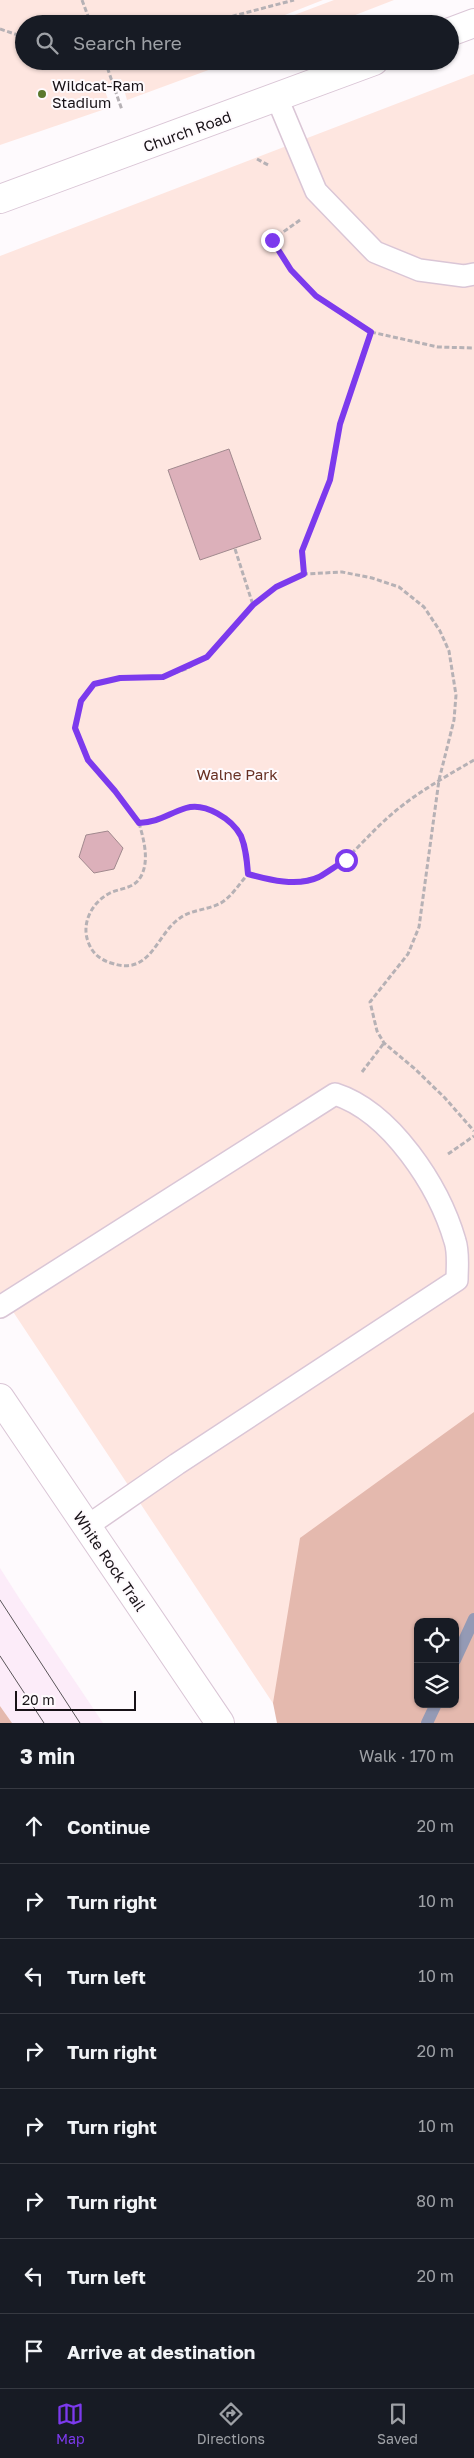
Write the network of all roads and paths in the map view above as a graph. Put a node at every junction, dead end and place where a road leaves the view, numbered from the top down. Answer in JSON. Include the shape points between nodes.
{"nodes":[{"id":1,"x":82,"y":0,"type":"edge"},
{"id":2,"x":294,"y":0,"type":"edge"},
{"id":3,"x":88,"y":15,"type":"edge"},
{"id":4,"x":237,"y":15,"type":"edge"},
{"id":5,"x":474,"y":24,"type":"edge"},
{"id":6,"x":0,"y":29,"type":"edge"},
{"id":7,"x":459,"y":29,"type":"edge"},
{"id":8,"x":15,"y":34,"type":"edge"},
{"id":9,"x":108,"y":70,"type":"edge"},
{"id":10,"x":350,"y":70,"type":"edge"},
{"id":11,"x":277,"y":98,"type":"junction"},
{"id":12,"x":122,"y":110,"type":"dead end"},
{"id":13,"x":257,"y":159,"type":"dead end"},
{"id":14,"x":273,"y":167,"type":"dead end"},
{"id":15,"x":0,"y":199,"type":"edge"},
{"id":16,"x":297,"y":212,"type":"dead end"},
{"id":17,"x":474,"y":274,"type":"edge"},
{"id":18,"x":371,"y":332,"type":"junction"},
{"id":19,"x":474,"y":348,"type":"edge"},
{"id":20,"x":235,"y":549,"type":"dead end"},
{"id":21,"x":304,"y":574,"type":"junction"},
{"id":22,"x":253,"y":605,"type":"junction"},
{"id":23,"x":474,"y":760,"type":"edge"},
{"id":24,"x":439,"y":780,"type":"junction"},
{"id":25,"x":139,"y":823,"type":"junction"},
{"id":26,"x":248,"y":874,"type":"junction"},
{"id":27,"x":474,"y":1131,"type":"edge"},
{"id":28,"x":0,"y":1307,"type":"edge"},
{"id":29,"x":0,"y":1398,"type":"edge"},
{"id":30,"x":86,"y":1527,"type":"junction"},
{"id":31,"x":220,"y":1723,"type":"edge"}],
"edges":[{"from":1,"to":3,"type":"path"},
{"from":2,"to":4,"type":"path"},
{"from":5,"to":7,"type":"street"},
{"from":6,"to":8,"type":"path"},
{"from":9,"to":12,"type":"path"},
{"from":10,"to":11,"type":"street","name":"Church Road"},
{"from":11,"to":15,"type":"street","name":"Church Road"},
{"from":11,"to":17,"type":"lane","via":[[316,191],[375,252],[419,270],[464,276]]},
{"from":13,"to":14,"type":"path"},
{"from":16,"to":18,"type":"path","via":[[300,220],[272,240],[291,270],[316,296]]},
{"from":18,"to":19,"type":"path","via":[[438,346]]},
{"from":18,"to":21,"type":"path","via":[[340,424],[330,480],[302,551]]},
{"from":20,"to":22,"type":"path"},
{"from":21,"to":22,"type":"path","via":[[276,587]]},
{"from":21,"to":24,"type":"path","via":[[342,572],[399,587],[424,607],[440,631],[449,651],[456,694],[454,720]]},
{"from":22,"to":25,"type":"path","via":[[207,657],[163,677],[120,678],[94,684],[81,701],[75,728],[88,760]]},
{"from":23,"to":24,"type":"path"},
{"from":24,"to":26,"type":"path","via":[[402,806],[346,860],[317,878],[292,882],[267,880]]},
{"from":24,"to":27,"type":"path","via":[[419,927],[408,954],[370,1002],[384,1043],[416,1069]]},
{"from":25,"to":26,"type":"path","via":[[154,822],[187,808],[204,807],[225,818],[240,835],[247,855]]},
{"from":25,"to":26,"type":"path","via":[[145,845],[139,879],[94,905],[86,924],[89,944],[100,960],[117,965],[136,964],[154,952],[170,924],[185,914],[220,903]]},
{"from":28,"to":30,"type":"lane","via":[[334,1094],[343,1096],[371,1114],[399,1140],[422,1171],[442,1207],[456,1243],[457,1280]]},
{"from":29,"to":30,"type":"street","name":"White Rock Trail"},
{"from":30,"to":31,"type":"street","name":"White Rock Trail"}]}
